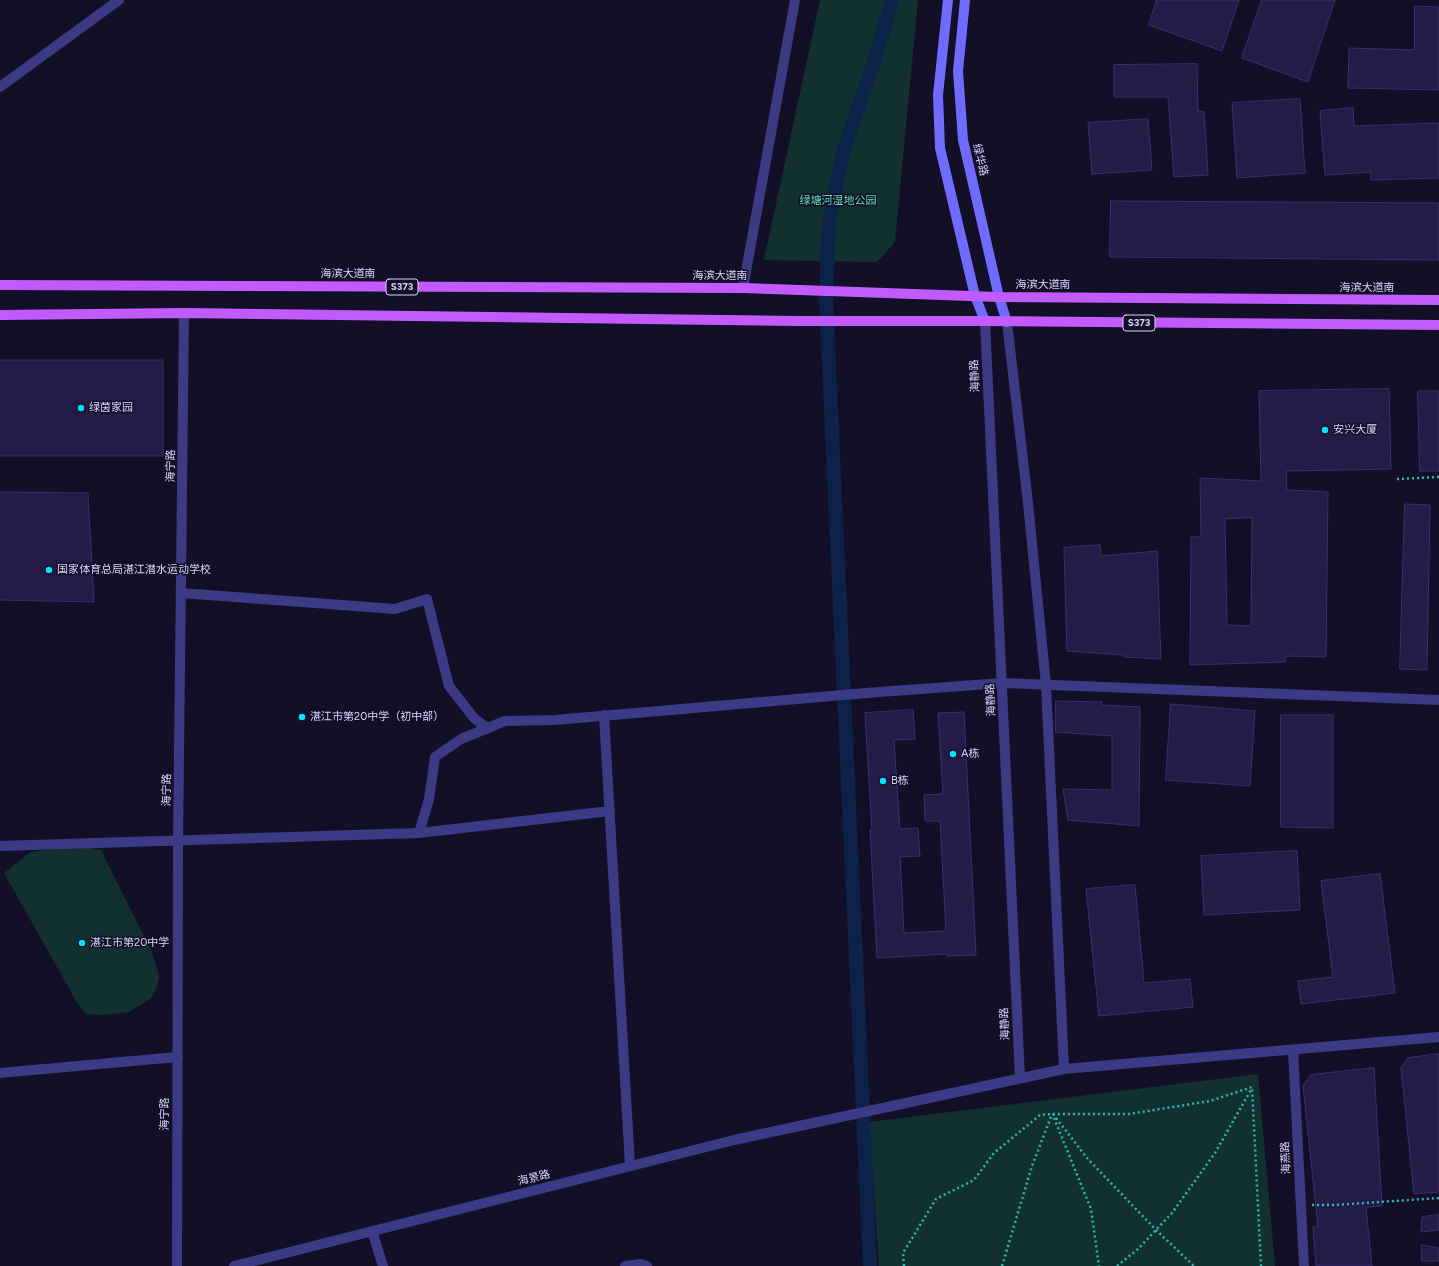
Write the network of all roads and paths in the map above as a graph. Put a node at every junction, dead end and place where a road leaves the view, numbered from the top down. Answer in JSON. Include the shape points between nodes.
{"nodes":[{"id":1,"x":119,"y":0,"type":"edge"},
{"id":2,"x":795,"y":0,"type":"edge"},
{"id":3,"x":948,"y":0,"type":"edge"},
{"id":4,"x":965,"y":0,"type":"edge"},
{"id":5,"x":0,"y":87,"type":"edge"},
{"id":6,"x":0,"y":285,"type":"edge"},
{"id":7,"x":743,"y":288,"type":"junction"},
{"id":8,"x":975,"y":296,"type":"junction"},
{"id":9,"x":999,"y":297,"type":"junction"},
{"id":10,"x":1439,"y":300,"type":"edge"},
{"id":11,"x":184,"y":314,"type":"junction"},
{"id":12,"x":0,"y":315,"type":"edge"},
{"id":13,"x":985,"y":321,"type":"junction"},
{"id":14,"x":1007,"y":322,"type":"junction"},
{"id":15,"x":1439,"y":325,"type":"edge"},
{"id":16,"x":1439,"y":477,"type":"edge"},
{"id":17,"x":1397,"y":479,"type":"dead end"},
{"id":18,"x":181,"y":593,"type":"junction"},
{"id":19,"x":1002,"y":683,"type":"junction"},
{"id":20,"x":1046,"y":685,"type":"junction"},
{"id":21,"x":1439,"y":700,"type":"edge"},
{"id":22,"x":604,"y":715,"type":"junction"},
{"id":23,"x":487,"y":728,"type":"junction"},
{"id":24,"x":610,"y":811,"type":"junction"},
{"id":25,"x":419,"y":833,"type":"junction"},
{"id":26,"x":178,"y":840,"type":"junction"},
{"id":27,"x":0,"y":846,"type":"edge"},
{"id":28,"x":1439,"y":1037,"type":"edge"},
{"id":29,"x":1293,"y":1050,"type":"junction"},
{"id":30,"x":178,"y":1058,"type":"junction"},
{"id":31,"x":1064,"y":1069,"type":"junction"},
{"id":32,"x":0,"y":1073,"type":"edge"},
{"id":33,"x":1020,"y":1078,"type":"junction"},
{"id":34,"x":1252,"y":1087,"type":"junction"},
{"id":35,"x":1052,"y":1114,"type":"junction"},
{"id":36,"x":630,"y":1166,"type":"junction"},
{"id":37,"x":1439,"y":1198,"type":"edge"},
{"id":38,"x":1301,"y":1206,"type":"junction"},
{"id":39,"x":1156,"y":1230,"type":"junction"},
{"id":40,"x":372,"y":1231,"type":"junction"},
{"id":41,"x":177,"y":1266,"type":"edge"},
{"id":42,"x":234,"y":1266,"type":"edge"},
{"id":43,"x":383,"y":1266,"type":"edge"},
{"id":44,"x":625,"y":1266,"type":"edge"},
{"id":45,"x":647,"y":1266,"type":"edge"},
{"id":46,"x":904,"y":1266,"type":"edge"},
{"id":47,"x":1002,"y":1266,"type":"edge"},
{"id":48,"x":1099,"y":1266,"type":"edge"},
{"id":49,"x":1117,"y":1266,"type":"edge"},
{"id":50,"x":1194,"y":1266,"type":"edge"},
{"id":51,"x":1261,"y":1266,"type":"edge"},
{"id":52,"x":1304,"y":1266,"type":"edge"}],
"edges":[{"from":1,"to":5,"type":"street"},
{"from":2,"to":7,"type":"street"},
{"from":3,"to":8,"type":"main road","via":[[938,95],[940,148]]},
{"from":4,"to":9,"type":"main road","name":"绿华路","via":[[958,71],[963,140]]},
{"from":6,"to":7,"type":"main road","name":"海滨大道南","number":"S373"},
{"from":7,"to":8,"type":"main road","name":"海滨大道南","number":"S373"},
{"from":8,"to":9,"type":"main road","name":"海滨大道南","number":"S373"},
{"from":8,"to":13,"type":"main road"},
{"from":9,"to":10,"type":"main road","name":"海滨大道南","number":"S373"},
{"from":9,"to":14,"type":"main road","name":"绿华路"},
{"from":11,"to":12,"type":"main road","number":"S373"},
{"from":11,"to":13,"type":"main road","number":"S373"},
{"from":11,"to":18,"type":"street","name":"海宁路"},
{"from":13,"to":14,"type":"main road","number":"S373"},
{"from":13,"to":19,"type":"street","name":"海静路"},
{"from":14,"to":15,"type":"main road","number":"S373"},
{"from":14,"to":20,"type":"street"},
{"from":16,"to":17,"type":"path"},
{"from":18,"to":23,"type":"street","via":[[395,609],[427,599],[449,686],[474,718]]},
{"from":18,"to":26,"type":"street","name":"海宁路"},
{"from":19,"to":20,"type":"street"},
{"from":19,"to":22,"type":"street"},
{"from":19,"to":33,"type":"street","name":"海静路"},
{"from":20,"to":21,"type":"street"},
{"from":20,"to":31,"type":"street"},
{"from":22,"to":23,"type":"street","via":[[555,720],[505,721]]},
{"from":22,"to":24,"type":"street"},
{"from":23,"to":25,"type":"street","via":[[461,739],[435,757],[429,799]]},
{"from":24,"to":25,"type":"street"},
{"from":24,"to":36,"type":"street"},
{"from":25,"to":26,"type":"street"},
{"from":26,"to":27,"type":"street"},
{"from":26,"to":30,"type":"street","name":"海宁路"},
{"from":28,"to":29,"type":"street","name":"海景路"},
{"from":29,"to":31,"type":"street","name":"海景路"},
{"from":29,"to":38,"type":"street","name":"海燕路"},
{"from":30,"to":32,"type":"street"},
{"from":30,"to":41,"type":"street","name":"海宁路"},
{"from":31,"to":33,"type":"street","name":"海景路"},
{"from":33,"to":36,"type":"street","name":"海景路","via":[[734,1140]]},
{"from":34,"to":35,"type":"path","via":[[1210,1102],[1129,1114]]},
{"from":34,"to":39,"type":"path","via":[[1214,1154],[1172,1213]]},
{"from":34,"to":51,"type":"path"},
{"from":35,"to":39,"type":"path","via":[[1087,1158]]},
{"from":35,"to":46,"type":"path","via":[[1040,1115],[1023,1129],[994,1154],[974,1180],[936,1199],[903,1253]]},
{"from":35,"to":47,"type":"path","via":[[1032,1166]]},
{"from":35,"to":48,"type":"path","via":[[1091,1209]]},
{"from":36,"to":40,"type":"street","name":"海景路"},
{"from":37,"to":38,"type":"path"},
{"from":38,"to":52,"type":"street","name":"海燕路"},
{"from":39,"to":49,"type":"path"},
{"from":39,"to":50,"type":"path"},
{"from":40,"to":42,"type":"street","name":"海景路"},
{"from":40,"to":43,"type":"street"},
{"from":44,"to":45,"type":"street"}]}
